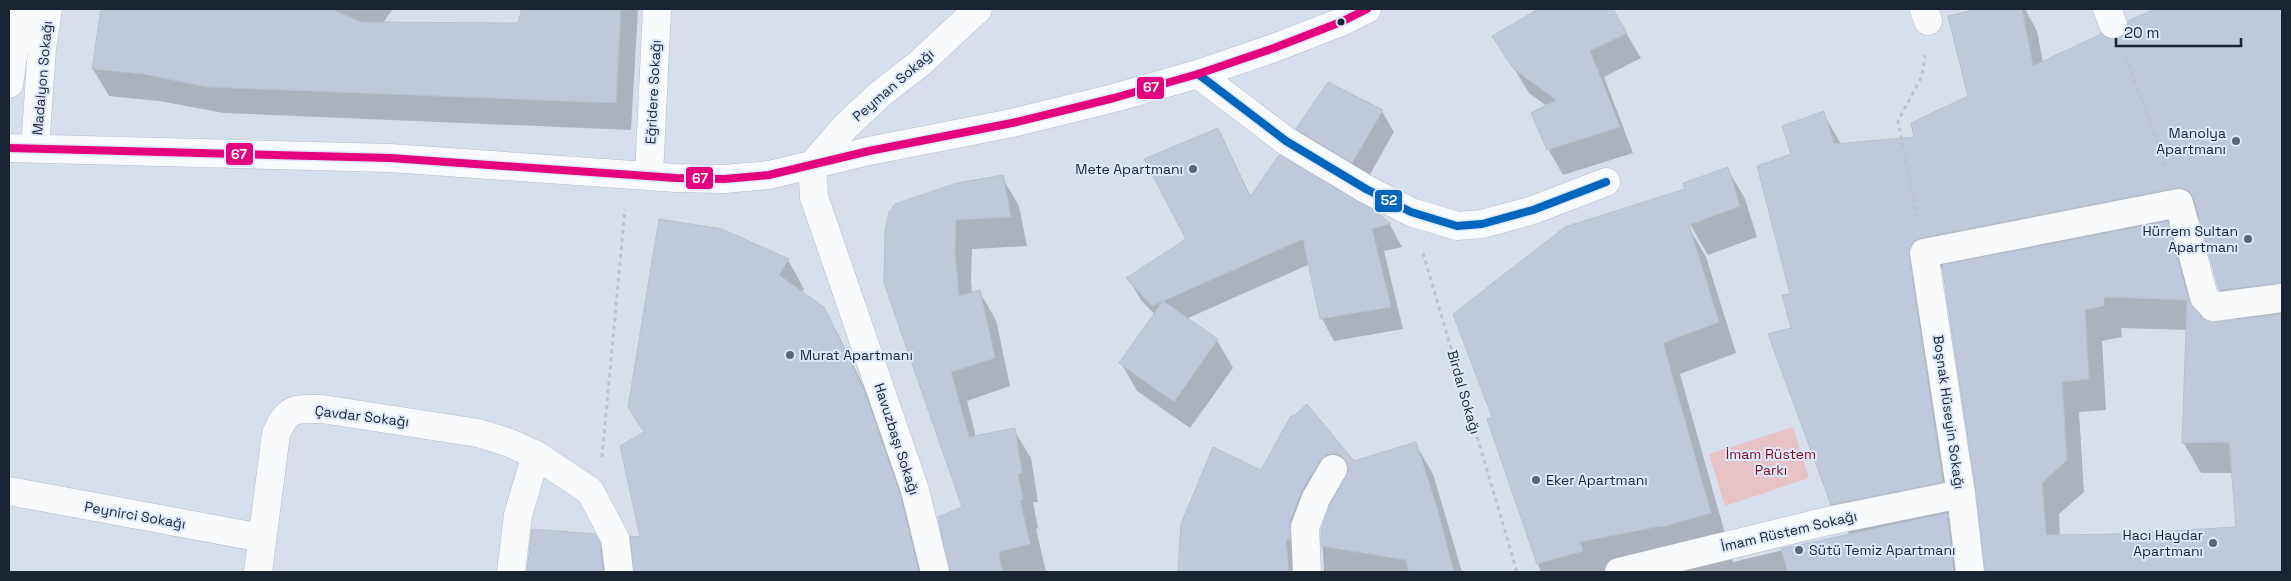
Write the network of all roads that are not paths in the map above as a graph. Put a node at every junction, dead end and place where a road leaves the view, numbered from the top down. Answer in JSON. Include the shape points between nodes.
{"nodes":[{"id":1,"x":20,"y":9,"type":"edge"},
{"id":2,"x":48,"y":9,"type":"edge"},
{"id":3,"x":657,"y":9,"type":"edge"},
{"id":4,"x":978,"y":9,"type":"edge"},
{"id":5,"x":1367,"y":9,"type":"edge"},
{"id":6,"x":1198,"y":74,"type":"junction"},
{"id":7,"x":9,"y":84,"type":"edge"},
{"id":8,"x":22,"y":148,"type":"edge"},
{"id":9,"x":812,"y":165,"type":"junction"},
{"id":10,"x":639,"y":175,"type":"junction"},
{"id":11,"x":1606,"y":182,"type":"dead end"},
{"id":12,"x":2282,"y":298,"type":"edge"},
{"id":13,"x":536,"y":454,"type":"junction"},
{"id":14,"x":1333,"y":469,"type":"dead end"},
{"id":15,"x":9,"y":491,"type":"edge"},
{"id":16,"x":1961,"y":494,"type":"junction"},
{"id":17,"x":262,"y":538,"type":"junction"},
{"id":18,"x":258,"y":572,"type":"edge"},
{"id":19,"x":512,"y":572,"type":"edge"},
{"id":20,"x":619,"y":572,"type":"edge"},
{"id":21,"x":935,"y":572,"type":"edge"},
{"id":22,"x":1307,"y":572,"type":"edge"},
{"id":23,"x":1619,"y":572,"type":"edge"},
{"id":24,"x":1970,"y":572,"type":"edge"}],
"edges":[{"from":1,"to":7,"type":"street","name":"Madalyon Sokağı"},
{"from":2,"to":8,"type":"street","name":"Madalyon Sokağı"},
{"from":3,"to":10,"type":"street","name":"Eğridere Sokağı"},
{"from":4,"to":9,"type":"street","name":"Peyman Sokağı","via":[[846,126]]},
{"from":5,"to":6,"type":"street","via":[[1274,48]]},
{"from":6,"to":9,"type":"street","via":[[1012,123]]},
{"from":6,"to":11,"type":"street","via":[[1286,141],[1366,189],[1411,212],[1458,226],[1482,224],[1533,210]]},
{"from":8,"to":10,"type":"street","via":[[390,158]]},
{"from":9,"to":10,"type":"street","via":[[769,175],[724,179]]},
{"from":9,"to":21,"type":"street","name":"Havuzbaşı Sokağı","via":[[814,197],[914,490]]},
{"from":12,"to":16,"type":"street","name":"Boşnak Hüseyin Sokağı","via":[[2214,307],[2204,297],[2179,203],[1924,253]]},
{"from":13,"to":17,"type":"street","name":"Çavdar Sokağı","via":[[478,432],[322,409],[298,409],[284,416],[276,434]]},
{"from":13,"to":19,"type":"street","via":[[518,515]]},
{"from":13,"to":20,"type":"street","name":"Çavdar Sokağı","via":[[590,491],[616,538]]},
{"from":14,"to":22,"type":"street","via":[[1316,498],[1305,527]]},
{"from":15,"to":17,"type":"street","name":"Peynirci Sokağı"},
{"from":16,"to":23,"type":"street","name":"İmam Rüstem Sokağı","via":[[1818,524]]},
{"from":16,"to":24,"type":"street","name":"Boşnak Hüseyin Sokağı"},
{"from":17,"to":18,"type":"street","name":"Çavdar Sokağı"}]}
